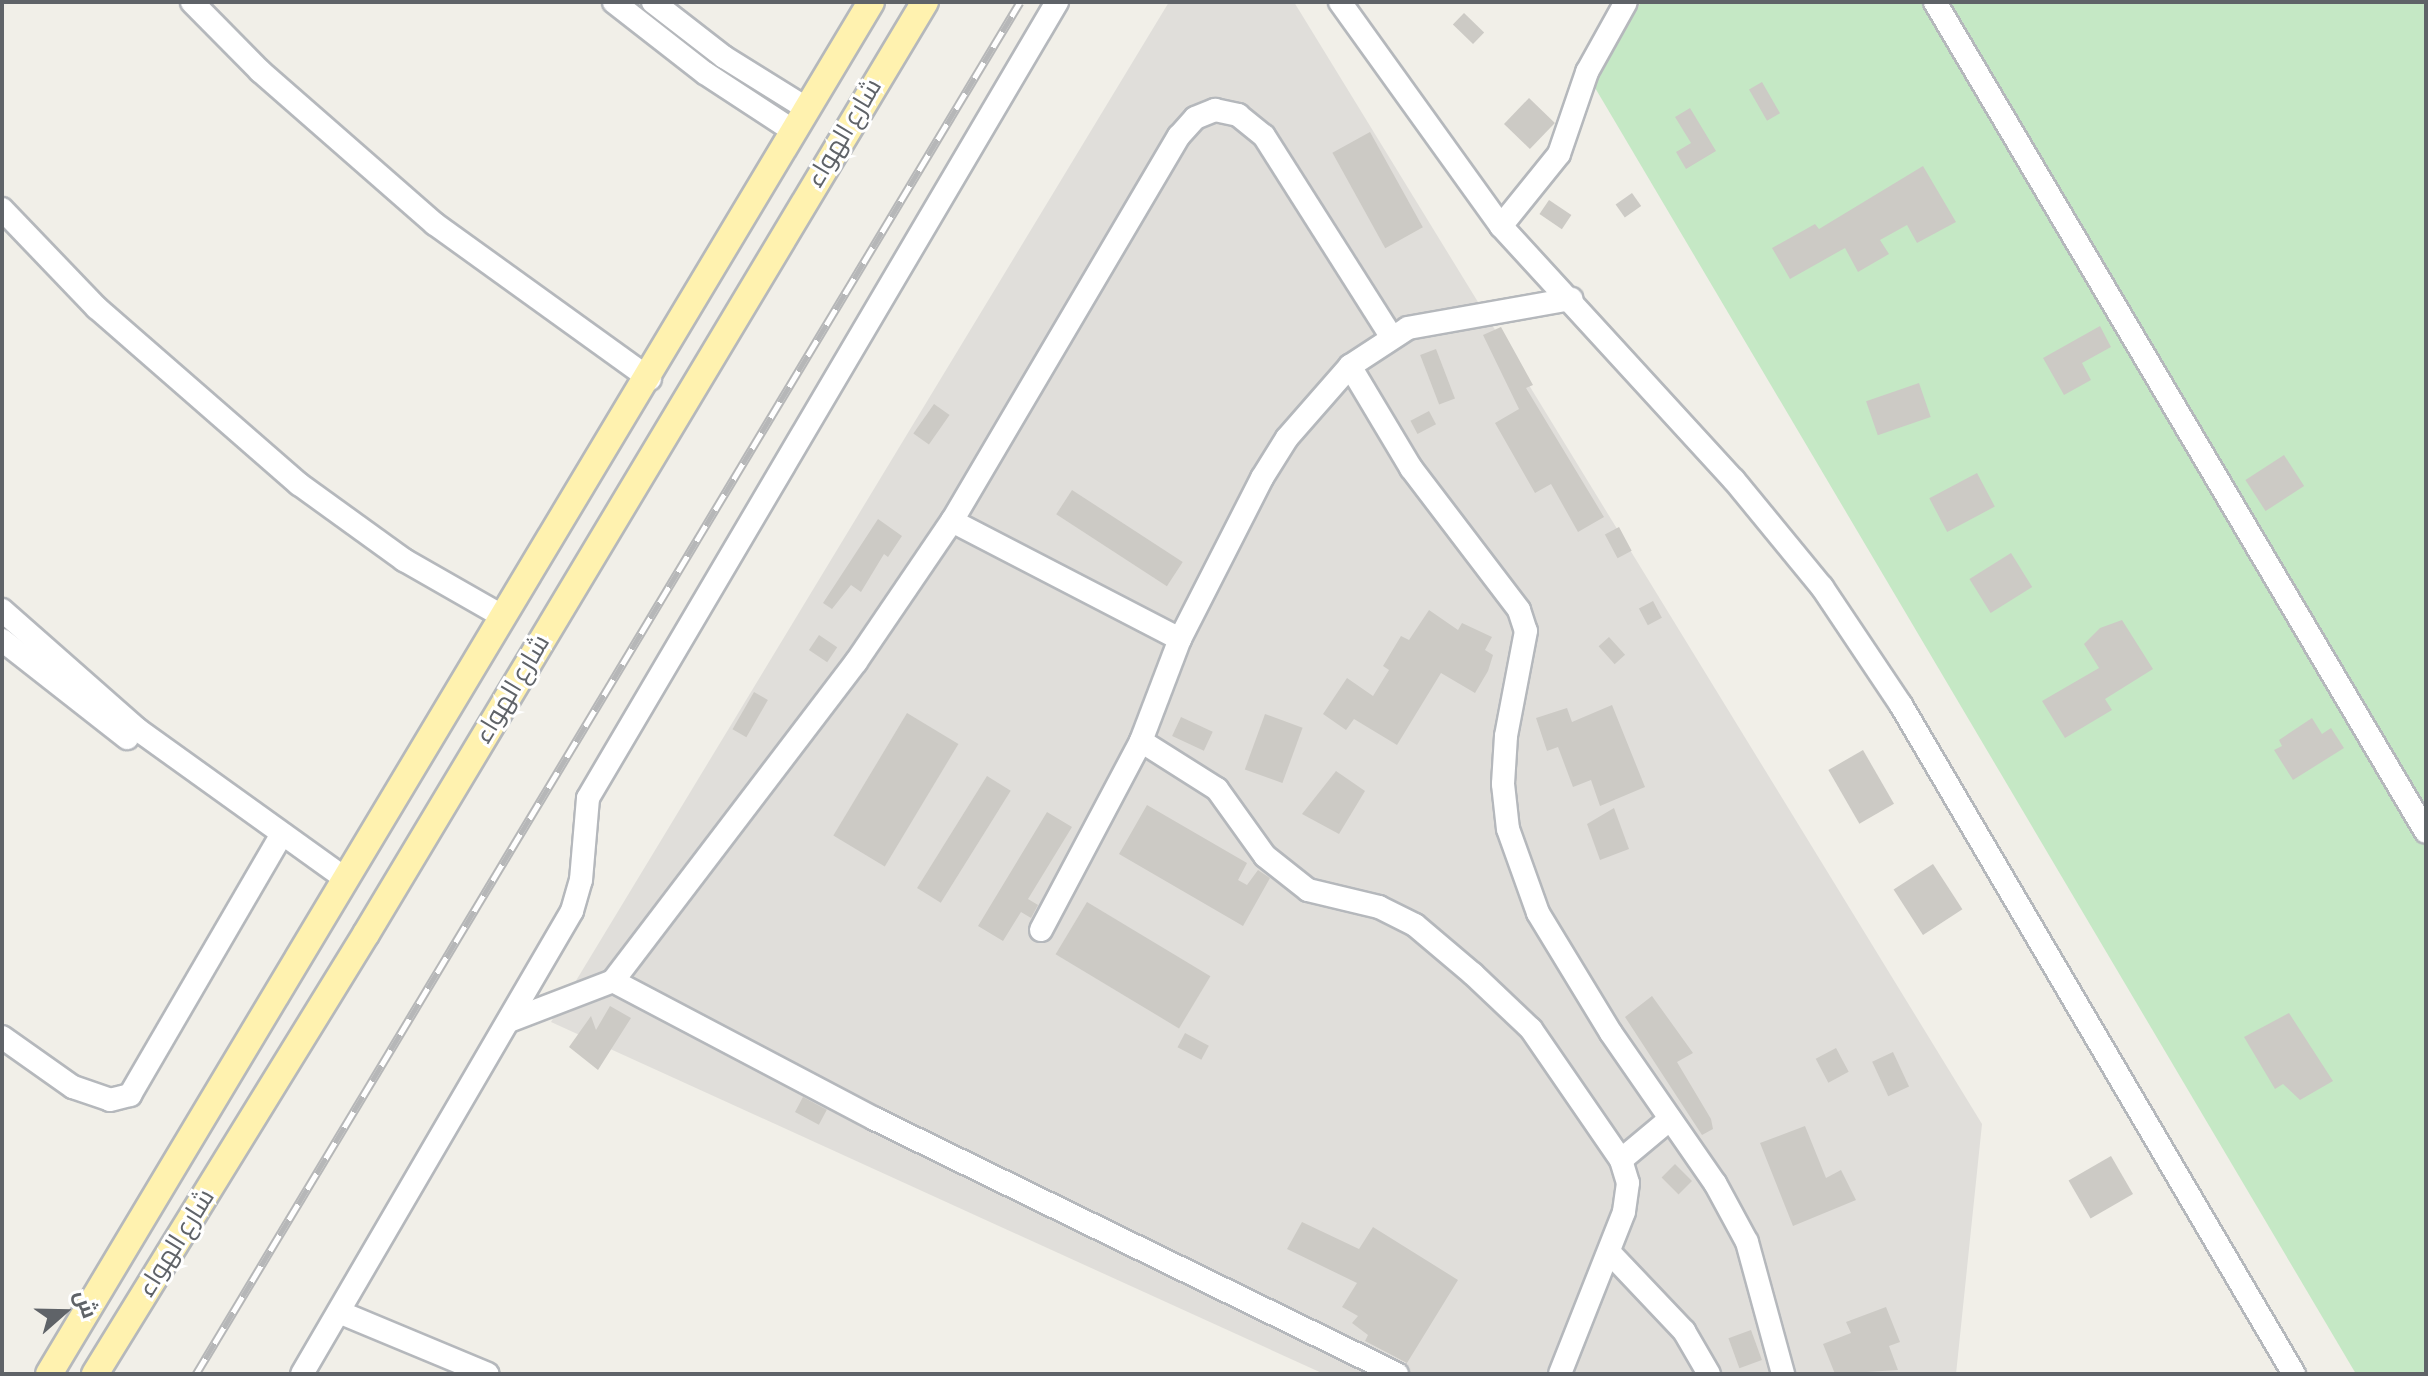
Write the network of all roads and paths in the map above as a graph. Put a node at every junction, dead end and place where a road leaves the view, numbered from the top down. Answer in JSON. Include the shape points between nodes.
{"nodes":[{"id":1,"x":192,"y":2,"type":"edge"},
{"id":2,"x":614,"y":2,"type":"edge"},
{"id":3,"x":653,"y":2,"type":"edge"},
{"id":4,"x":871,"y":2,"type":"edge"},
{"id":5,"x":925,"y":2,"type":"edge"},
{"id":6,"x":1057,"y":2,"type":"edge"},
{"id":7,"x":1340,"y":2,"type":"edge"},
{"id":8,"x":1626,"y":2,"type":"edge"},
{"id":9,"x":1935,"y":2,"type":"edge"},
{"id":10,"x":799,"y":119,"type":"junction"},
{"id":11,"x":2,"y":209,"type":"edge"},
{"id":12,"x":1501,"y":226,"type":"junction"},
{"id":13,"x":1571,"y":299,"type":"junction"},
{"id":14,"x":1391,"y":336,"type":"junction"},
{"id":15,"x":1350,"y":366,"type":"junction"},
{"id":16,"x":650,"y":379,"type":"junction"},
{"id":17,"x":952,"y":521,"type":"junction"},
{"id":18,"x":2,"y":610,"type":"edge"},
{"id":19,"x":502,"y":616,"type":"junction"},
{"id":20,"x":1180,"y":639,"type":"junction"},
{"id":21,"x":2,"y":640,"type":"edge"},
{"id":22,"x":1141,"y":741,"type":"junction"},
{"id":23,"x":278,"y":831,"type":"junction"},
{"id":24,"x":2426,"y":832,"type":"edge"},
{"id":25,"x":346,"y":879,"type":"junction"},
{"id":26,"x":1041,"y":930,"type":"dead end"},
{"id":27,"x":613,"y":981,"type":"junction"},
{"id":28,"x":509,"y":1021,"type":"junction"},
{"id":29,"x":2,"y":1037,"type":"edge"},
{"id":30,"x":1670,"y":1119,"type":"junction"},
{"id":31,"x":1621,"y":1160,"type":"junction"},
{"id":32,"x":1610,"y":1253,"type":"junction"},
{"id":33,"x":339,"y":1312,"type":"junction"},
{"id":34,"x":49,"y":1374,"type":"edge"},
{"id":35,"x":95,"y":1374,"type":"edge"},
{"id":36,"x":302,"y":1374,"type":"edge"},
{"id":37,"x":488,"y":1374,"type":"edge"},
{"id":38,"x":1397,"y":1374,"type":"edge"},
{"id":39,"x":1560,"y":1374,"type":"edge"},
{"id":40,"x":1709,"y":1374,"type":"edge"},
{"id":41,"x":1783,"y":1374,"type":"edge"},
{"id":42,"x":2294,"y":1374,"type":"edge"}],
"edges":[{"from":1,"to":16,"type":"street","via":[[271,82],[435,224]]},
{"from":2,"to":10,"type":"street","via":[[705,73]]},
{"from":3,"to":10,"type":"street"},
{"from":4,"to":10,"type":"main road","name":"شارع الهواء"},
{"from":5,"to":35,"type":"main road","name":"شارع الهواء","via":[[366,934]]},
{"from":6,"to":28,"type":"street","via":[[588,798],[581,880],[572,911]]},
{"from":7,"to":12,"type":"street"},
{"from":8,"to":12,"type":"street","via":[[1587,72],[1559,154]]},
{"from":9,"to":24,"type":"street"},
{"from":10,"to":16,"type":"main road","name":"شارع الهواء"},
{"from":11,"to":19,"type":"street","via":[[97,308],[299,484],[404,560]]},
{"from":12,"to":13,"type":"street"},
{"from":13,"to":14,"type":"street","via":[[1408,328]]},
{"from":13,"to":42,"type":"street","via":[[1822,587],[1901,705]]},
{"from":14,"to":15,"type":"street"},
{"from":14,"to":17,"type":"street","via":[[1264,136],[1238,115],[1215,110],[1195,118],[1163,162]]},
{"from":15,"to":20,"type":"street","via":[[1271,465]]},
{"from":15,"to":30,"type":"street","via":[[1411,468],[1519,610],[1526,631],[1506,736],[1503,784],[1508,829],[1538,913]]},
{"from":16,"to":19,"type":"main road","name":"شارع الهواء"},
{"from":17,"to":20,"type":"street"},
{"from":17,"to":27,"type":"street","via":[[856,662]]},
{"from":18,"to":23,"type":"street","via":[[137,729]]},
{"from":19,"to":25,"type":"main road","name":"شارع الهواء"},
{"from":20,"to":22,"type":"street"},
{"from":21,"to":23,"type":"street","via":[[240,820]]},
{"from":22,"to":26,"type":"street"},
{"from":22,"to":31,"type":"street","via":[[1217,789],[1265,856],[1308,890],[1379,907],[1403,919],[1473,974],[1531,1029]]},
{"from":23,"to":25,"type":"street"},
{"from":23,"to":29,"type":"street","via":[[130,1095],[110,1100],[73,1087]]},
{"from":25,"to":34,"type":"main road","name":"شارع الهواء"},
{"from":27,"to":28,"type":"street"},
{"from":27,"to":38,"type":"street","via":[[875,1119]]},
{"from":28,"to":33,"type":"street"},
{"from":30,"to":31,"type":"street"},
{"from":30,"to":41,"type":"street","via":[[1715,1183],[1747,1242]]},
{"from":31,"to":32,"type":"street","via":[[1628,1183]]},
{"from":32,"to":39,"type":"street"},
{"from":32,"to":40,"type":"street","via":[[1684,1331]]},
{"from":33,"to":36,"type":"street"},
{"from":33,"to":37,"type":"street"}]}
